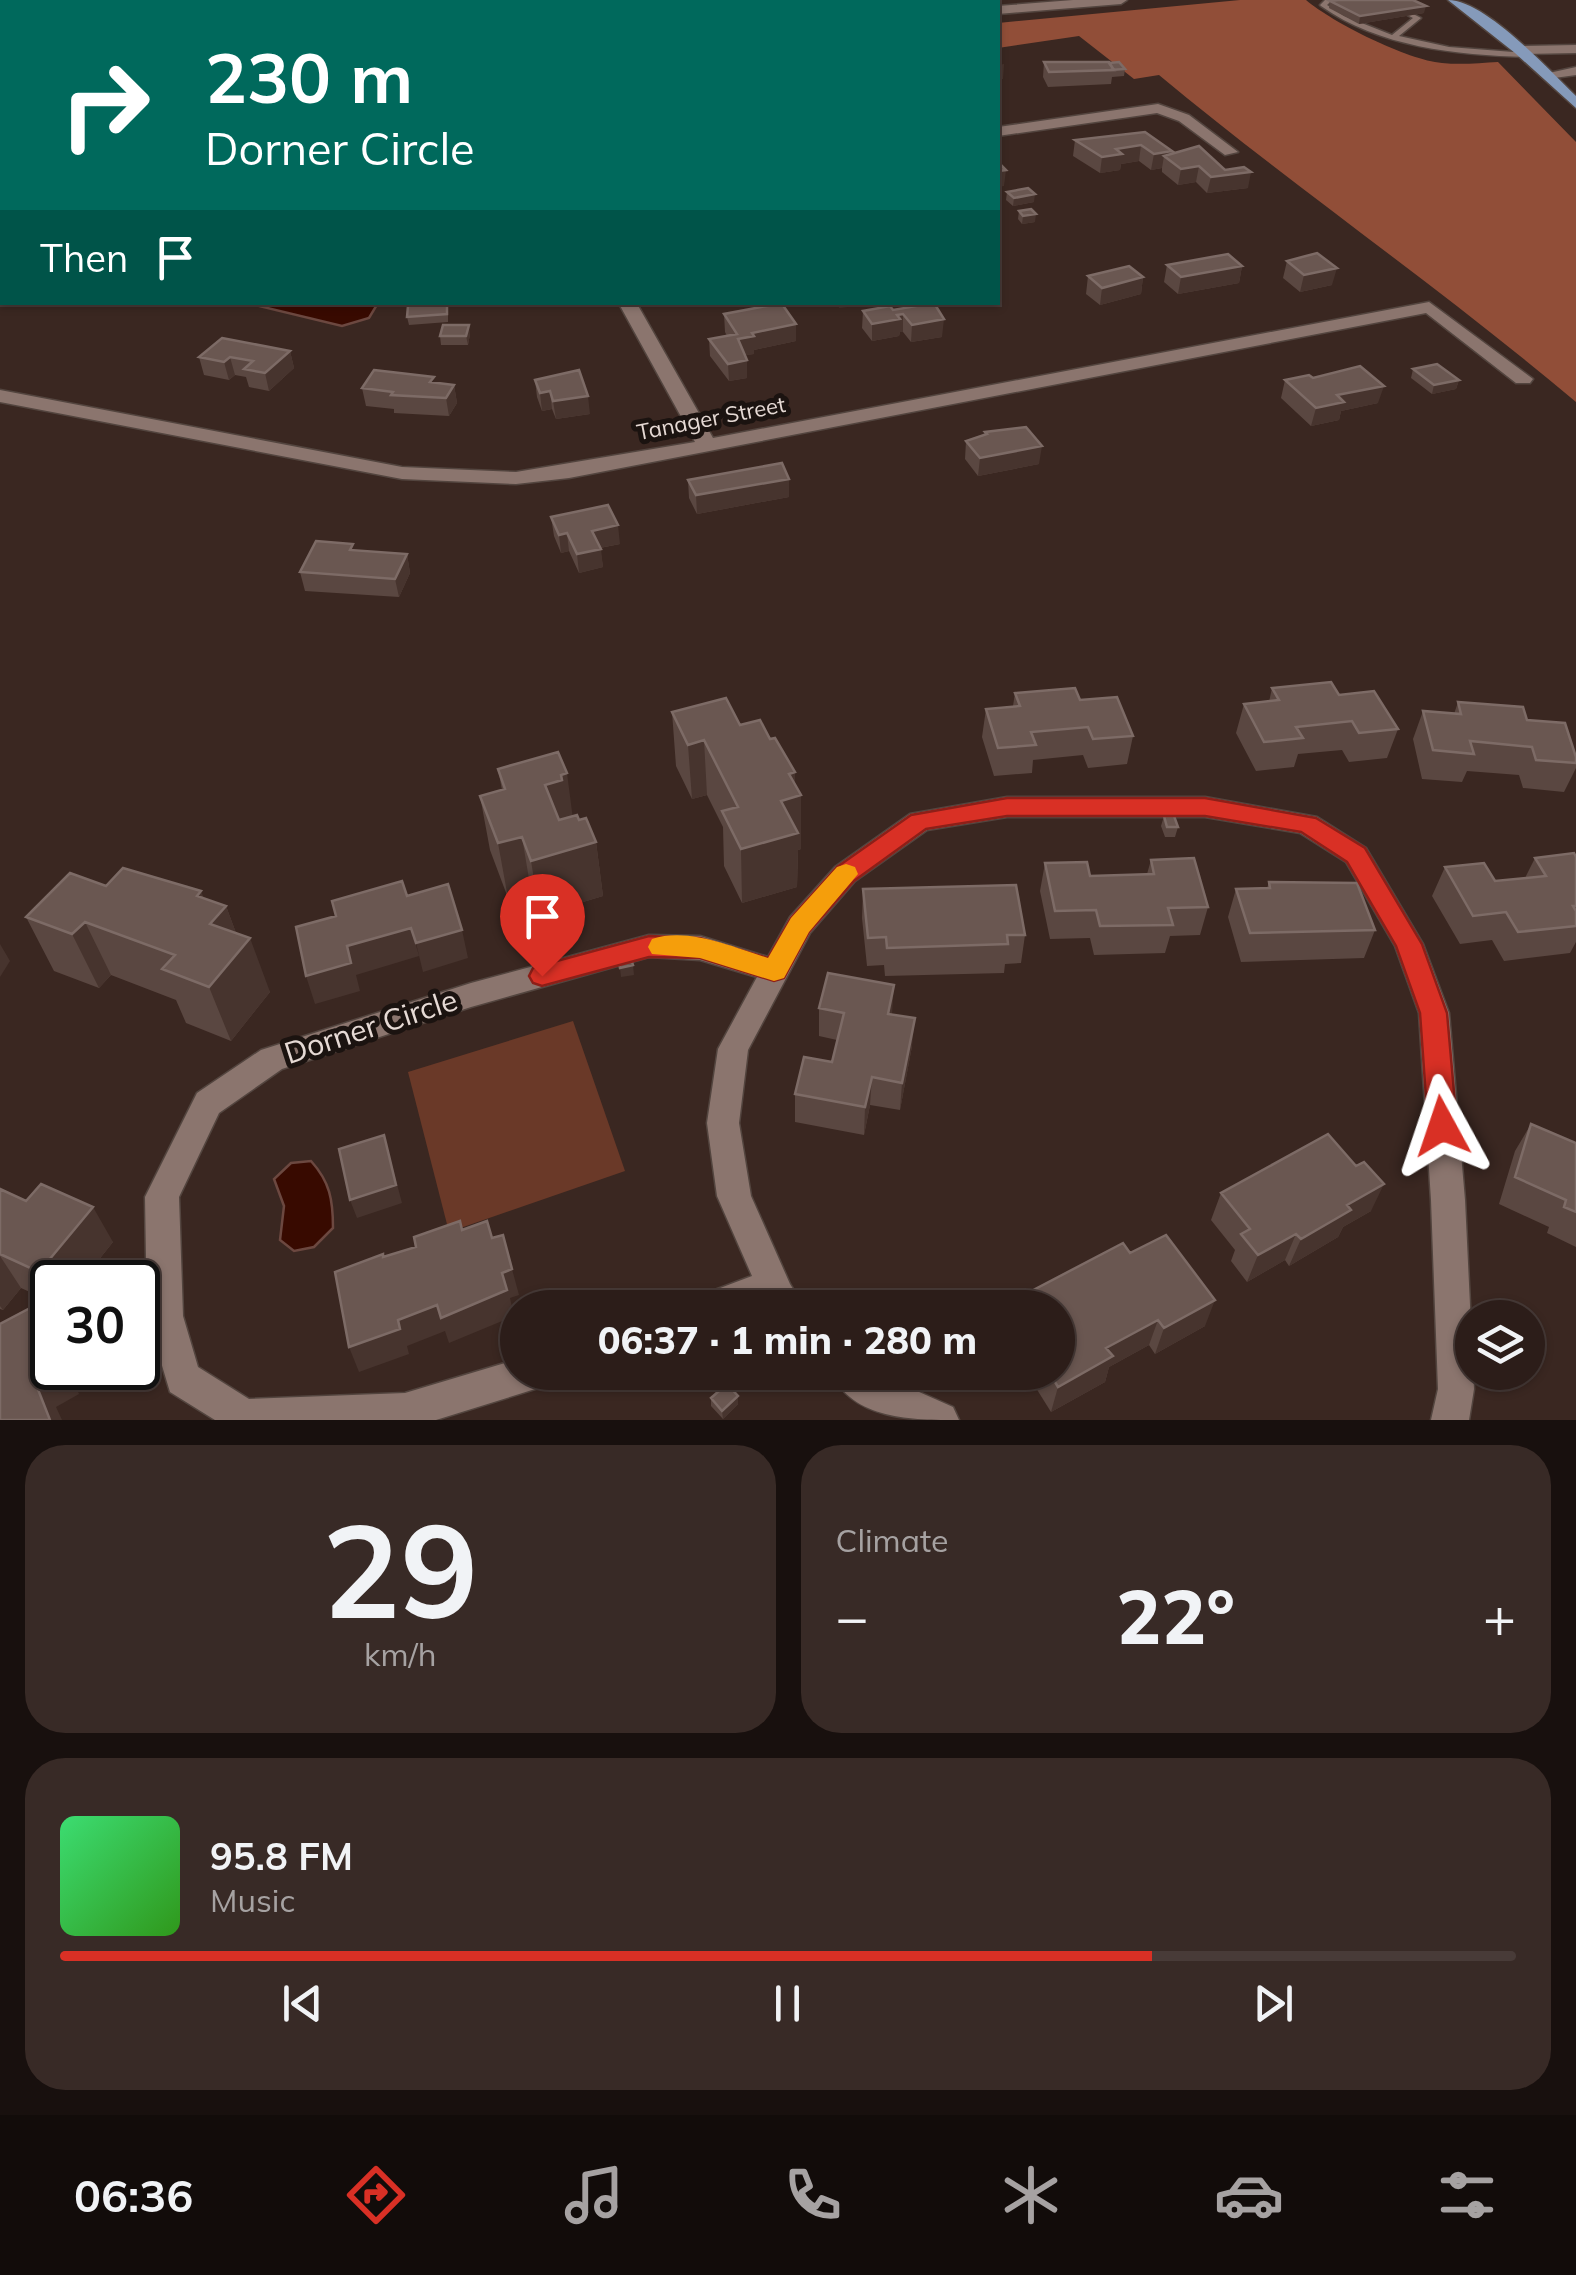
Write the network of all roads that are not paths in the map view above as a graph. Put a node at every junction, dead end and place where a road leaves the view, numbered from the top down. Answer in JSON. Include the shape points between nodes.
{"nodes":[{"id":1,"x":1121,"y":0,"type":"edge"},
{"id":2,"x":1329,"y":0,"type":"edge"},
{"id":3,"x":1380,"y":0,"type":"edge"},
{"id":4,"x":1454,"y":0,"type":"edge"},
{"id":5,"x":1000,"y":10,"type":"edge"},
{"id":6,"x":1395,"y":36,"type":"junction"},
{"id":7,"x":1576,"y":48,"type":"edge"},
{"id":8,"x":1526,"y":55,"type":"junction"},
{"id":9,"x":1576,"y":61,"type":"edge"},
{"id":10,"x":1576,"y":71,"type":"edge"},
{"id":11,"x":1548,"y":75,"type":"junction"},
{"id":12,"x":1576,"y":104,"type":"edge"},
{"id":13,"x":1000,"y":132,"type":"edge"},
{"id":14,"x":1230,"y":152,"type":"dead end"},
{"id":15,"x":629,"y":305,"type":"edge"},
{"id":16,"x":1522,"y":379,"type":"dead end"},
{"id":17,"x":0,"y":396,"type":"edge"},
{"id":18,"x":706,"y":444,"type":"junction"},
{"id":19,"x":774,"y":970,"type":"junction"},
{"id":20,"x":777,"y":1290,"type":"edge"},
{"id":21,"x":500,"y":1382,"type":"edge"},
{"id":22,"x":870,"y":1390,"type":"edge"},
{"id":23,"x":940,"y":1420,"type":"edge"},
{"id":24,"x":1450,"y":1420,"type":"edge"}],
"edges":[{"from":1,"to":5,"type":"street"},
{"from":2,"to":6,"type":"lane","via":[[1324,5],[1330,11]]},
{"from":3,"to":6,"type":"lane","via":[[1418,18]]},
{"from":4,"to":8,"type":"main road"},
{"from":6,"to":8,"type":"lane","via":[[1478,54]]},
{"from":7,"to":8,"type":"street"},
{"from":8,"to":9,"type":"street"},
{"from":8,"to":11,"type":"main road"},
{"from":10,"to":11,"type":"street"},
{"from":11,"to":12,"type":"main road"},
{"from":13,"to":14,"type":"street","via":[[1158,108],[1184,118]]},
{"from":15,"to":18,"type":"street"},
{"from":16,"to":18,"type":"street","name":"Tanager Street","via":[[1429,307]]},
{"from":17,"to":18,"type":"street","name":"Tanager Street","via":[[402,473],[569,472]]},
{"from":19,"to":20,"type":"street","via":[[733,1049],[723,1123],[734,1196]]},
{"from":19,"to":21,"type":"street","name":"Dorner Circle","via":[[700,948],[649,946],[272,1059],[208,1104],[162,1198],[165,1316],[184,1379],[245,1418],[404,1411]]},
{"from":19,"to":24,"type":"street","via":[[800,925],[846,874],[920,821],[947,814],[1007,807],[1205,807],[1308,824],[1356,855],[1409,944],[1434,1013],[1456,1389]]},
{"from":22,"to":23,"type":"street"}]}
